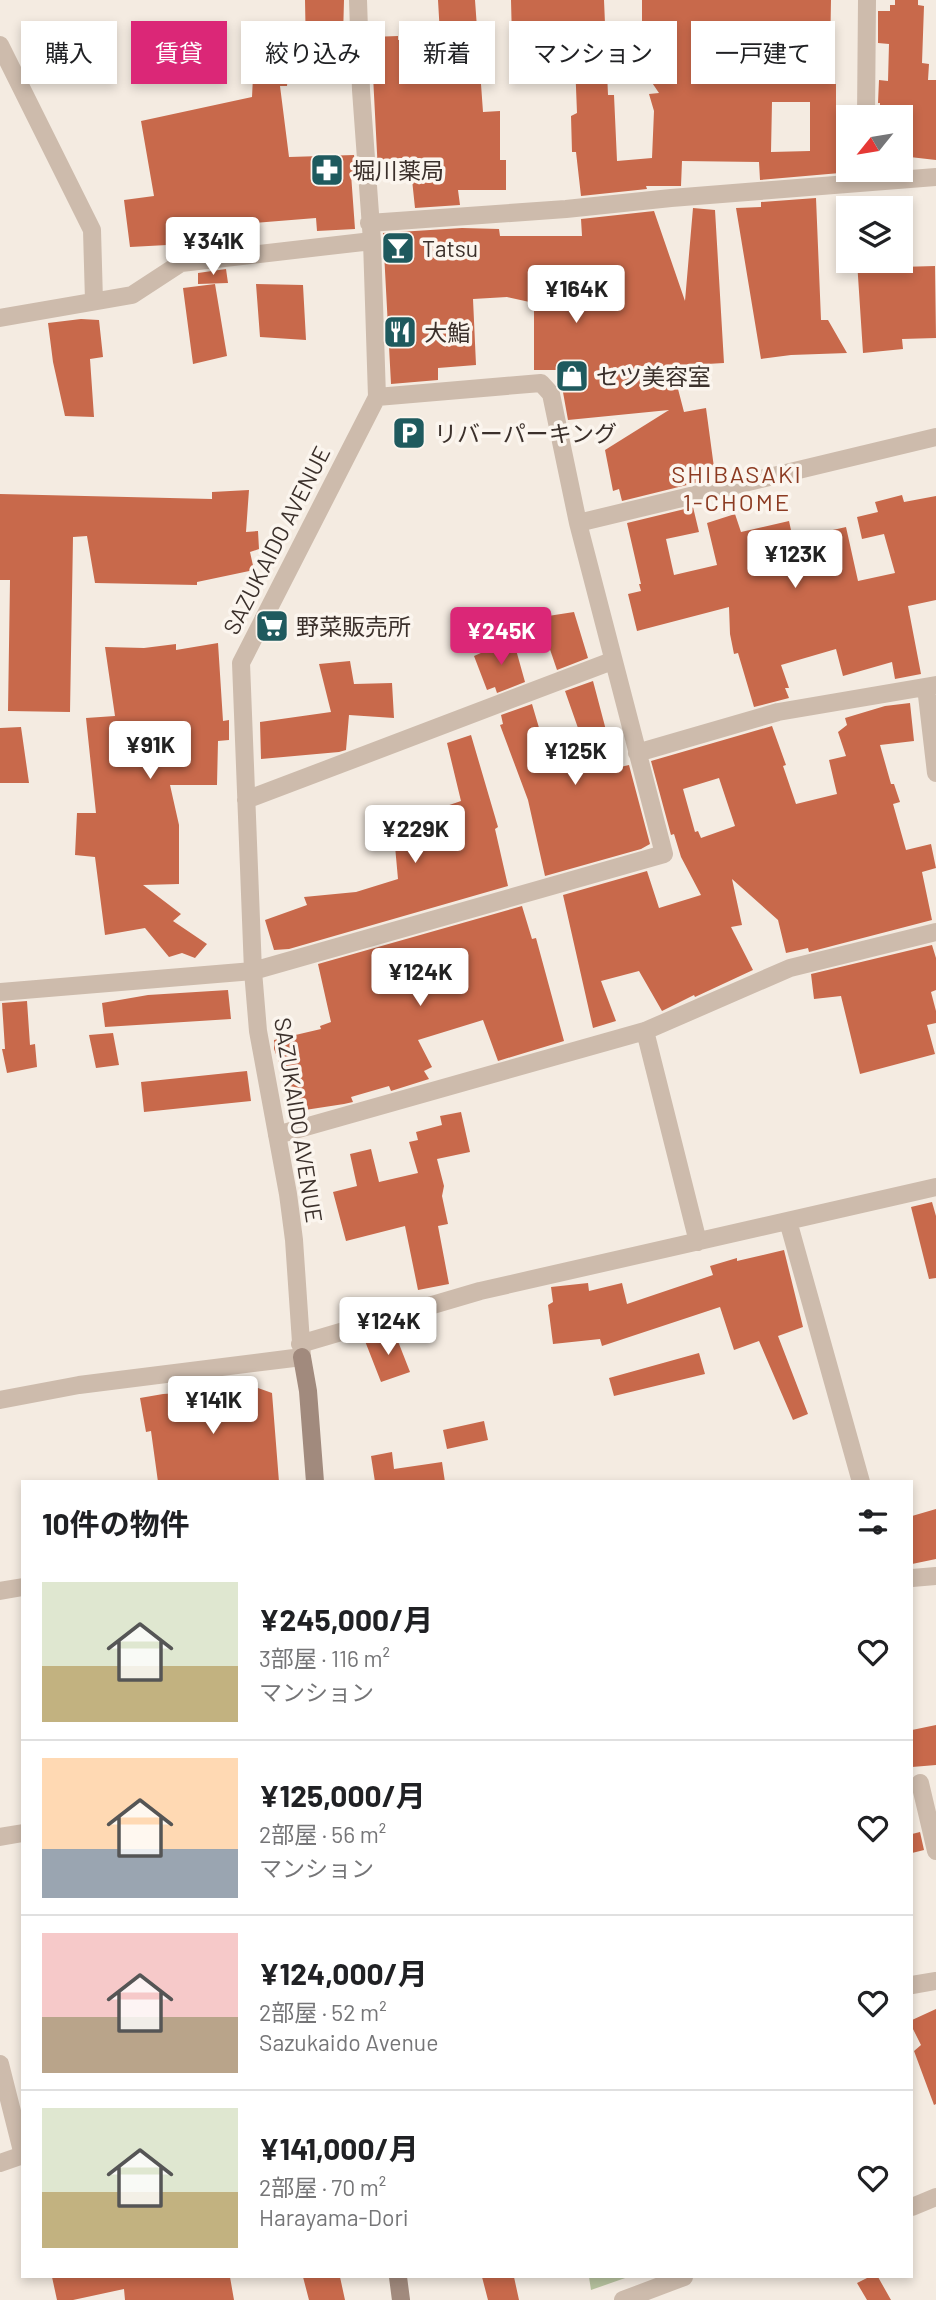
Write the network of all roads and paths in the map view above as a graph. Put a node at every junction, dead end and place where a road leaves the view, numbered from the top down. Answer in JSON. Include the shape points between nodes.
{"nodes":[{"id":1,"x":358,"y":0,"type":"edge"},
{"id":2,"x":867,"y":0,"type":"edge"},
{"id":3,"x":0,"y":45,"type":"edge"},
{"id":4,"x":866,"y":105,"type":"edge"},
{"id":5,"x":914,"y":177,"type":"edge"},
{"id":6,"x":936,"y":177,"type":"edge"},
{"id":7,"x":836,"y":181,"type":"edge"},
{"id":8,"x":371,"y":232,"type":"junction"},
{"id":9,"x":94,"y":301,"type":"junction"},
{"id":10,"x":0,"y":318,"type":"edge"},
{"id":11,"x":377,"y":397,"type":"junction"},
{"id":12,"x":936,"y":437,"type":"edge"},
{"id":13,"x":578,"y":523,"type":"junction"},
{"id":14,"x":612,"y":661,"type":"junction"},
{"id":15,"x":931,"y":686,"type":"edge"},
{"id":16,"x":637,"y":753,"type":"junction"},
{"id":17,"x":936,"y":773,"type":"edge"},
{"id":18,"x":246,"y":800,"type":"junction"},
{"id":19,"x":936,"y":932,"type":"edge"},
{"id":20,"x":253,"y":971,"type":"junction"},
{"id":21,"x":0,"y":992,"type":"edge"},
{"id":22,"x":645,"y":1031,"type":"junction"},
{"id":23,"x":278,"y":1135,"type":"junction"},
{"id":24,"x":936,"y":1188,"type":"edge"},
{"id":25,"x":788,"y":1221,"type":"junction"},
{"id":26,"x":698,"y":1242,"type":"junction"},
{"id":27,"x":301,"y":1350,"type":"junction"},
{"id":28,"x":0,"y":1400,"type":"edge"},
{"id":29,"x":314,"y":1480,"type":"edge"},
{"id":30,"x":860,"y":1480,"type":"edge"},
{"id":31,"x":936,"y":1576,"type":"edge"},
{"id":32,"x":913,"y":1578,"type":"edge"},
{"id":33,"x":21,"y":1587,"type":"edge"},
{"id":34,"x":0,"y":1591,"type":"edge"},
{"id":35,"x":923,"y":1780,"type":"edge"},
{"id":36,"x":21,"y":1833,"type":"edge"},
{"id":37,"x":0,"y":1837,"type":"edge"},
{"id":38,"x":936,"y":1851,"type":"edge"},
{"id":39,"x":936,"y":1981,"type":"edge"},
{"id":40,"x":913,"y":1984,"type":"edge"},
{"id":41,"x":0,"y":2064,"type":"edge"},
{"id":42,"x":21,"y":2147,"type":"edge"},
{"id":43,"x":21,"y":2156,"type":"edge"},
{"id":44,"x":0,"y":2163,"type":"edge"},
{"id":45,"x":936,"y":2197,"type":"edge"},
{"id":46,"x":913,"y":2207,"type":"edge"},
{"id":47,"x":398,"y":2278,"type":"edge"},
{"id":48,"x":677,"y":2278,"type":"edge"},
{"id":49,"x":401,"y":2300,"type":"edge"},
{"id":50,"x":623,"y":2300,"type":"edge"}],
"edges":[{"from":1,"to":8,"type":"street","name":"SAZUKAIDO AVENUE"},
{"from":2,"to":4,"type":"street"},
{"from":3,"to":9,"type":"street","via":[[92,230]]},
{"from":5,"to":6,"type":"street"},
{"from":7,"to":8,"type":"street"},
{"from":8,"to":9,"type":"street","via":[[181,263],[132,295]]},
{"from":8,"to":11,"type":"street","name":"SAZUKAIDO AVENUE"},
{"from":9,"to":10,"type":"street"},
{"from":11,"to":13,"type":"street","via":[[541,383],[551,394]]},
{"from":11,"to":18,"type":"street","name":"SAZUKAIDO AVENUE","via":[[241,663]]},
{"from":12,"to":13,"type":"street"},
{"from":13,"to":14,"type":"street"},
{"from":14,"to":16,"type":"street"},
{"from":14,"to":18,"type":"street"},
{"from":15,"to":16,"type":"street","via":[[778,712]]},
{"from":15,"to":17,"type":"street"},
{"from":16,"to":20,"type":"street","via":[[664,854]]},
{"from":18,"to":20,"type":"street","name":"SAZUKAIDO AVENUE"},
{"from":19,"to":22,"type":"street","via":[[790,968]]},
{"from":20,"to":21,"type":"street"},
{"from":20,"to":23,"type":"street","name":"SAZUKAIDO AVENUE","via":[[258,1031]]},
{"from":22,"to":23,"type":"street"},
{"from":22,"to":26,"type":"street"},
{"from":23,"to":27,"type":"street","name":"SAZUKAIDO AVENUE","via":[[294,1240]]},
{"from":24,"to":25,"type":"street"},
{"from":25,"to":26,"type":"street"},
{"from":25,"to":30,"type":"street"},
{"from":26,"to":27,"type":"street","via":[[480,1291]]},
{"from":27,"to":28,"type":"street"},
{"from":27,"to":29,"type":"street"},
{"from":31,"to":32,"type":"street"},
{"from":33,"to":34,"type":"street"},
{"from":35,"to":38,"type":"street"},
{"from":36,"to":37,"type":"street"},
{"from":39,"to":40,"type":"street"},
{"from":41,"to":42,"type":"street"},
{"from":43,"to":44,"type":"street"},
{"from":45,"to":46,"type":"street"},
{"from":47,"to":49,"type":"street"},
{"from":48,"to":50,"type":"street"}]}
